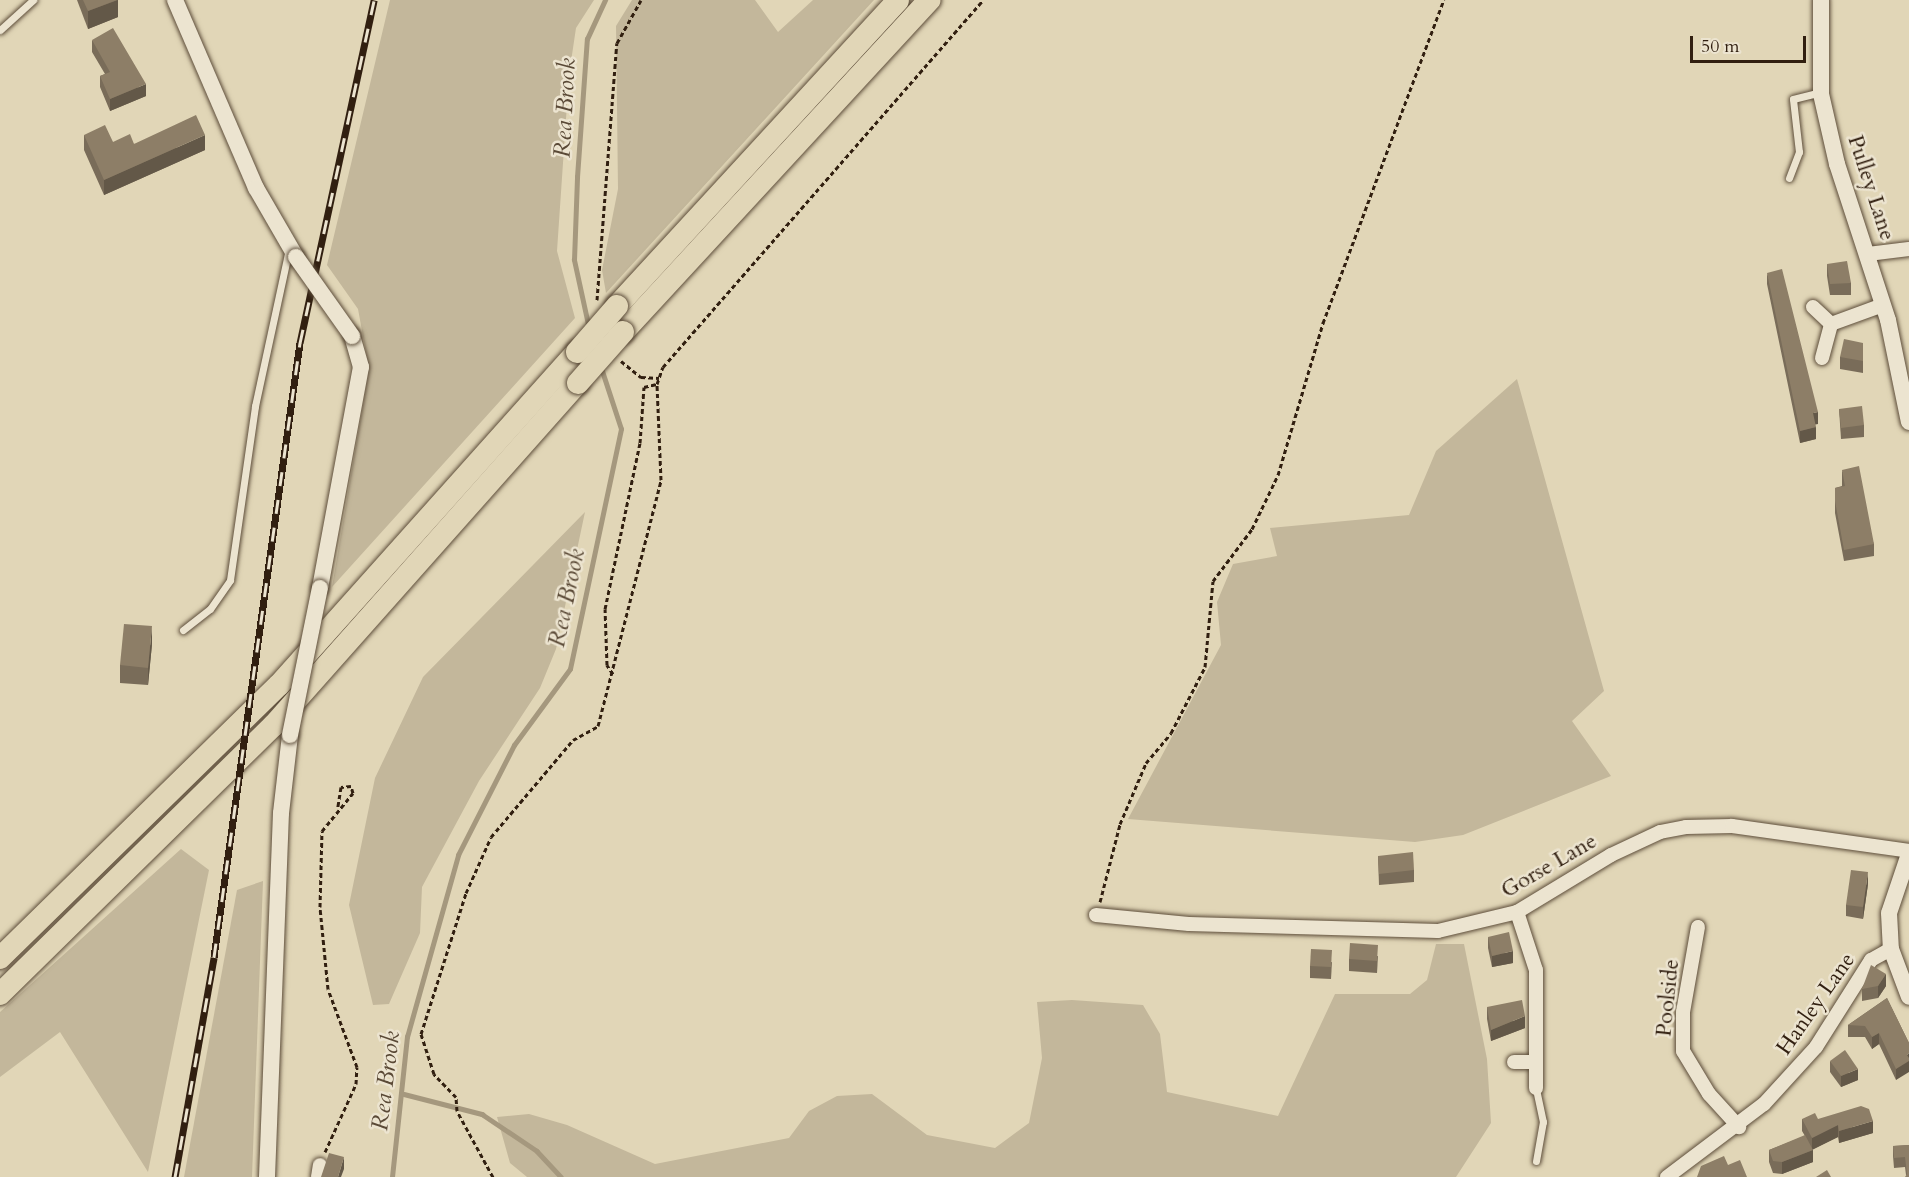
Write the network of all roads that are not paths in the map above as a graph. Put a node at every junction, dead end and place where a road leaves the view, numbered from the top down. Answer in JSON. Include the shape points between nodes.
{"nodes":[{"id":1,"x":33,"y":0,"type":"edge"},
{"id":2,"x":175,"y":0,"type":"edge"},
{"id":3,"x":898,"y":0,"type":"edge"},
{"id":4,"x":929,"y":0,"type":"edge"},
{"id":5,"x":1821,"y":0,"type":"edge"},
{"id":6,"x":0,"y":30,"type":"edge"},
{"id":7,"x":1821,"y":92,"type":"junction"},
{"id":8,"x":1789,"y":178,"type":"dead end"},
{"id":9,"x":1909,"y":249,"type":"edge"},
{"id":10,"x":293,"y":251,"type":"junction"},
{"id":11,"x":1869,"y":254,"type":"junction"},
{"id":12,"x":1883,"y":305,"type":"junction"},
{"id":13,"x":1813,"y":307,"type":"dead end"},
{"id":14,"x":1831,"y":324,"type":"junction"},
{"id":15,"x":1822,"y":358,"type":"dead end"},
{"id":16,"x":1909,"y":422,"type":"edge"},
{"id":17,"x":183,"y":630,"type":"dead end"},
{"id":18,"x":1909,"y":852,"type":"edge"},
{"id":19,"x":1517,"y":912,"type":"junction"},
{"id":20,"x":1096,"y":915,"type":"road end"},
{"id":21,"x":1698,"y":927,"type":"dead end"},
{"id":22,"x":1891,"y":949,"type":"junction"},
{"id":23,"x":0,"y":958,"type":"edge"},
{"id":24,"x":0,"y":994,"type":"edge"},
{"id":25,"x":1909,"y":997,"type":"edge"},
{"id":26,"x":1514,"y":1062,"type":"dead end"},
{"id":27,"x":1536,"y":1062,"type":"junction"},
{"id":28,"x":1536,"y":1088,"type":"joint"},
{"id":29,"x":1739,"y":1127,"type":"junction"},
{"id":30,"x":1536,"y":1161,"type":"dead end"},
{"id":31,"x":267,"y":1177,"type":"edge"},
{"id":32,"x":1667,"y":1177,"type":"edge"}],
"edges":[{"from":1,"to":6,"type":"lane"},
{"from":2,"to":10,"type":"street","via":[[256,188]]},
{"from":3,"to":23,"type":"highway","bridge":true,"via":[[617,306],[279,685]]},
{"from":4,"to":24,"type":"highway","bridge":true,"via":[[623,332],[273,726]]},
{"from":5,"to":7,"type":"street","name":"Pulley Lane"},
{"from":7,"to":8,"type":"lane","via":[[1793,99],[1799,152]]},
{"from":7,"to":11,"type":"street","name":"Pulley Lane","via":[[1837,164]]},
{"from":9,"to":11,"type":"street"},
{"from":10,"to":17,"type":"lane","via":[[255,406],[230,580],[210,609]]},
{"from":10,"to":31,"type":"street","bridge":true,"via":[[352,336],[361,367],[290,735],[281,813]]},
{"from":11,"to":12,"type":"street","name":"Pulley Lane"},
{"from":12,"to":14,"type":"street"},
{"from":12,"to":16,"type":"street","name":"Pulley Lane"},
{"from":13,"to":14,"type":"street"},
{"from":14,"to":15,"type":"street"},
{"from":18,"to":19,"type":"street","name":"Gorse Lane","via":[[1732,826],[1686,827],[1611,855]]},
{"from":18,"to":22,"type":"street","via":[[1889,913]]},
{"from":19,"to":20,"type":"street","name":"Gorse Lane","via":[[1414,932]]},
{"from":19,"to":27,"type":"street","via":[[1536,970]]},
{"from":21,"to":29,"type":"street","name":"Poolside","via":[[1683,1012],[1683,1051],[1709,1094]]},
{"from":22,"to":25,"type":"street"},
{"from":22,"to":29,"type":"street","name":"Hanley Lane","via":[[1871,960],[1816,1047]]},
{"from":26,"to":27,"type":"street"},
{"from":27,"to":28,"type":"street"},
{"from":28,"to":30,"type":"lane","via":[[1543,1122]]},
{"from":29,"to":32,"type":"street","name":"Hanley Lane"}]}
